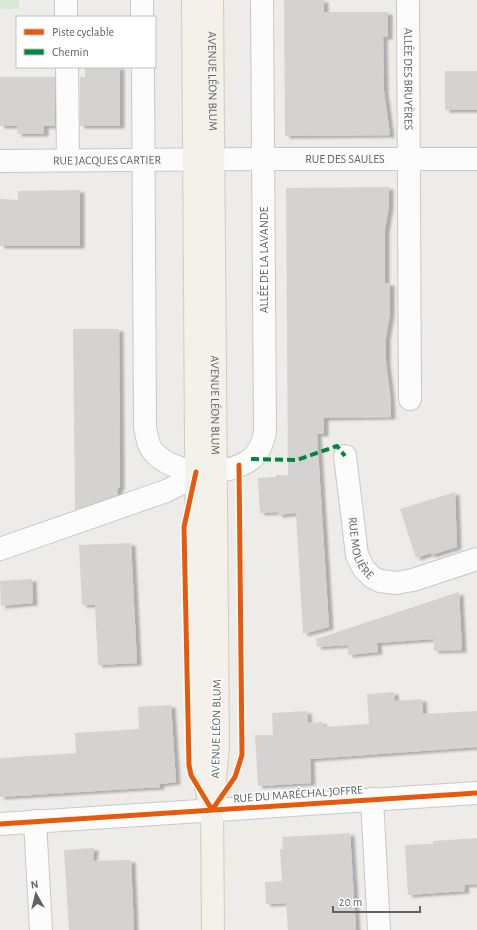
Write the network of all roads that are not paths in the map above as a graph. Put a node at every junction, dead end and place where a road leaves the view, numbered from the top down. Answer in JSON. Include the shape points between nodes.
{"nodes":[{"id":1,"x":66,"y":0,"type":"edge"},
{"id":2,"x":142,"y":0,"type":"edge"},
{"id":3,"x":193,"y":0,"type":"edge"},
{"id":4,"x":212,"y":0,"type":"edge"},
{"id":5,"x":262,"y":0,"type":"edge"},
{"id":6,"x":408,"y":0,"type":"edge"},
{"id":7,"x":66,"y":16,"type":"edge"},
{"id":8,"x":142,"y":16,"type":"edge"},
{"id":9,"x":67,"y":68,"type":"edge"},
{"id":10,"x":143,"y":68,"type":"edge"},
{"id":11,"x":204,"y":159,"type":"junction"},
{"id":12,"x":264,"y":159,"type":"junction"},
{"id":13,"x":409,"y":159,"type":"junction"},
{"id":14,"x":477,"y":159,"type":"edge"},
{"id":15,"x":68,"y":160,"type":"junction"},
{"id":16,"x":144,"y":160,"type":"junction"},
{"id":17,"x":0,"y":161,"type":"edge"},
{"id":18,"x":410,"y":399,"type":"dead end"},
{"id":19,"x":345,"y":456,"type":"dead end"},
{"id":20,"x":205,"y":471,"type":"junction"},
{"id":21,"x":0,"y":549,"type":"edge"},
{"id":22,"x":477,"y":559,"type":"edge"},
{"id":23,"x":477,"y":793,"type":"edge"},
{"id":24,"x":372,"y":799,"type":"junction"},
{"id":25,"x":212,"y":810,"type":"junction"},
{"id":26,"x":36,"y":821,"type":"junction"},
{"id":27,"x":0,"y":824,"type":"edge"},
{"id":28,"x":41,"y":930,"type":"edge"},
{"id":29,"x":213,"y":930,"type":"edge"},
{"id":30,"x":379,"y":930,"type":"edge"}],
"edges":[{"from":1,"to":7,"type":"street"},
{"from":2,"to":8,"type":"street"},
{"from":3,"to":11,"type":"main road","name":"AVENUE LÉON BLUM"},
{"from":4,"to":11,"type":"main road","name":"AVENUE LÉON BLUM"},
{"from":5,"to":12,"type":"street","name":"ALLÉE DE LA LAVANDE"},
{"from":6,"to":13,"type":"street","name":"ALLÉE DES BRUYÈRES"},
{"from":9,"to":15,"type":"street"},
{"from":10,"to":16,"type":"street"},
{"from":11,"to":12,"type":"street","name":"RUE DES SAULES"},
{"from":11,"to":16,"type":"street","name":"RUE JACQUES CARTIER"},
{"from":11,"to":20,"type":"main road","name":"AVENUE LÉON BLUM"},
{"from":12,"to":13,"type":"street","name":"RUE DES SAULES"},
{"from":12,"to":20,"type":"street","name":"ALLÉE DE LA LAVANDE","via":[[264,438],[259,450],[251,459],[229,468]]},
{"from":13,"to":14,"type":"street","name":"RUE DES SAULES"},
{"from":13,"to":18,"type":"street","name":"ALLÉE DES BRUYÈRES"},
{"from":15,"to":16,"type":"street","name":"RUE JACQUES CARTIER"},
{"from":15,"to":17,"type":"street","name":"RUE JACQUES CARTIER"},
{"from":16,"to":20,"type":"street","via":[[145,427],[152,450],[164,461],[181,468]]},
{"from":19,"to":22,"type":"street","name":"RUE MOLIÈRE","via":[[357,555],[364,569],[372,577],[396,583]]},
{"from":20,"to":21,"type":"street","via":[[166,491]]},
{"from":20,"to":25,"type":"main road","name":"AVENUE LÉON BLUM","via":[[199,749]]},
{"from":23,"to":24,"type":"street","name":"RUE DU MARÉCHAL JOFFRE"},
{"from":24,"to":25,"type":"street","name":"RUE DU MARÉCHAL JOFFRE"},
{"from":24,"to":30,"type":"street"},
{"from":25,"to":26,"type":"street","name":"RUE DU MARÉCHAL JOFFRE"},
{"from":25,"to":29,"type":"main road","name":"AVENUE LÉON BLUM"},
{"from":26,"to":27,"type":"street","name":"RUE DU MARÉCHAL JOFFRE"},
{"from":26,"to":28,"type":"street"}]}
